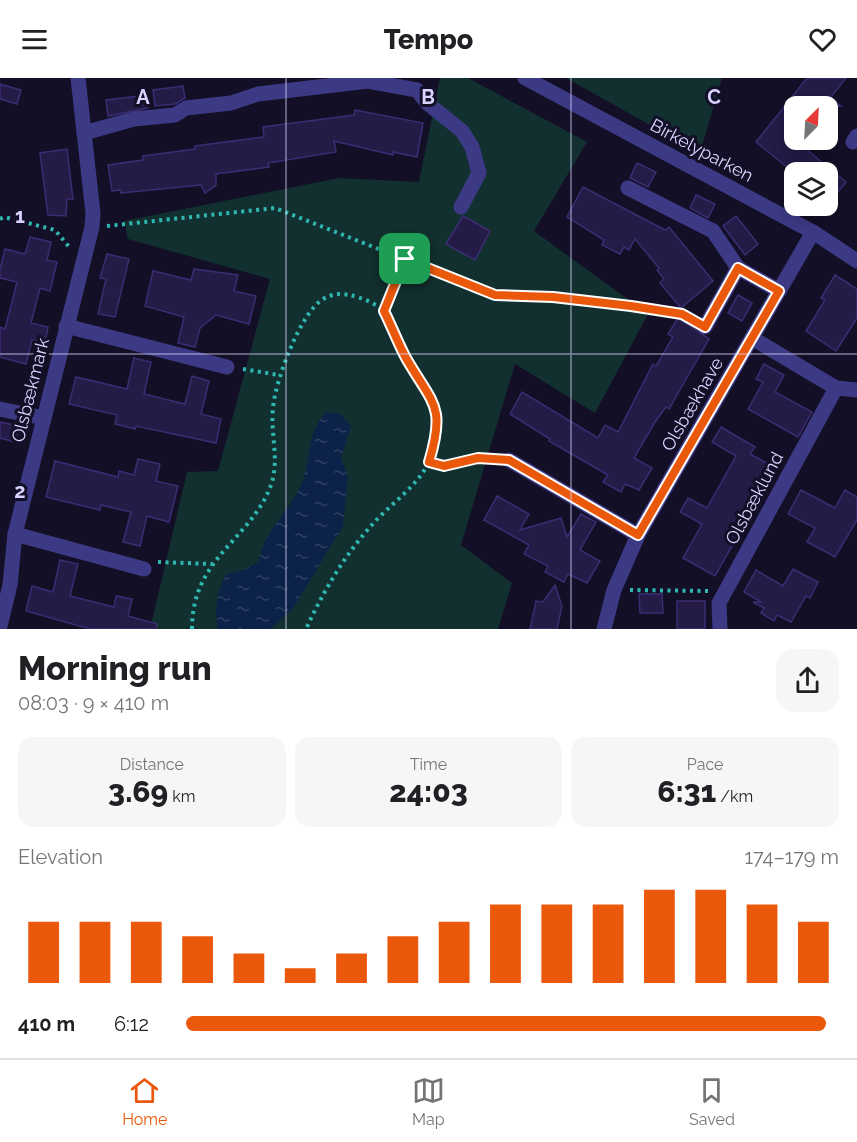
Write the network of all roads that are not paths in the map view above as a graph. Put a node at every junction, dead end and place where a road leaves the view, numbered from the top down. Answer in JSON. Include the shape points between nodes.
{"nodes":[{"id":1,"x":78,"y":78,"type":"edge"},
{"id":2,"x":525,"y":78,"type":"edge"},
{"id":3,"x":84,"y":133,"type":"junction"},
{"id":4,"x":628,"y":188,"type":"dead end"},
{"id":5,"x":461,"y":207,"type":"dead end"},
{"id":6,"x":813,"y":232,"type":"junction"},
{"id":7,"x":857,"y":261,"type":"edge"},
{"id":8,"x":738,"y":268,"type":"junction"},
{"id":9,"x":779,"y":291,"type":"junction"},
{"id":10,"x":66,"y":326,"type":"junction"},
{"id":11,"x":705,"y":327,"type":"road end"},
{"id":12,"x":752,"y":338,"type":"junction"},
{"id":13,"x":227,"y":367,"type":"road end"},
{"id":14,"x":836,"y":388,"type":"junction"},
{"id":15,"x":857,"y":390,"type":"edge"},
{"id":16,"x":0,"y":409,"type":"edge"},
{"id":17,"x":44,"y":418,"type":"junction"},
{"id":18,"x":509,"y":460,"type":"road end"},
{"id":19,"x":15,"y":534,"type":"junction"},
{"id":20,"x":638,"y":535,"type":"junction"},
{"id":21,"x":144,"y":569,"type":"road end"},
{"id":22,"x":0,"y":626,"type":"edge"},
{"id":23,"x":604,"y":629,"type":"edge"},
{"id":24,"x":720,"y":629,"type":"edge"}],
"edges":[{"from":1,"to":3,"type":"street","name":"Olsbækmark"},
{"from":2,"to":6,"type":"street","name":"Birkelyparken"},
{"from":3,"to":5,"type":"street","via":[[258,94],[368,81],[417,90],[462,131],[472,147],[479,173]]},
{"from":3,"to":10,"type":"street","name":"Olsbækmark","via":[[92,227]]},
{"from":4,"to":8,"type":"street","via":[[713,231]]},
{"from":6,"to":7,"type":"street","name":"Birkelyparken"},
{"from":6,"to":9,"type":"street","name":"Olsbækhave"},
{"from":8,"to":9,"type":"street"},
{"from":8,"to":11,"type":"street"},
{"from":9,"to":12,"type":"street","name":"Olsbækhave"},
{"from":10,"to":13,"type":"street","name":"Olsbækmark"},
{"from":10,"to":17,"type":"street","name":"Olsbækmark"},
{"from":12,"to":14,"type":"street"},
{"from":12,"to":20,"type":"street","name":"Olsbækhave"},
{"from":14,"to":15,"type":"street"},
{"from":14,"to":24,"type":"street","name":"Olsbæklund","via":[[719,603]]},
{"from":16,"to":17,"type":"street"},
{"from":17,"to":19,"type":"street","name":"Olsbækmark"},
{"from":18,"to":20,"type":"street"},
{"from":19,"to":21,"type":"street"},
{"from":19,"to":22,"type":"street","name":"Olsbækmark","via":[[10,585]]},
{"from":20,"to":23,"type":"street","name":"Olsbækhave","via":[[614,590]]}]}
